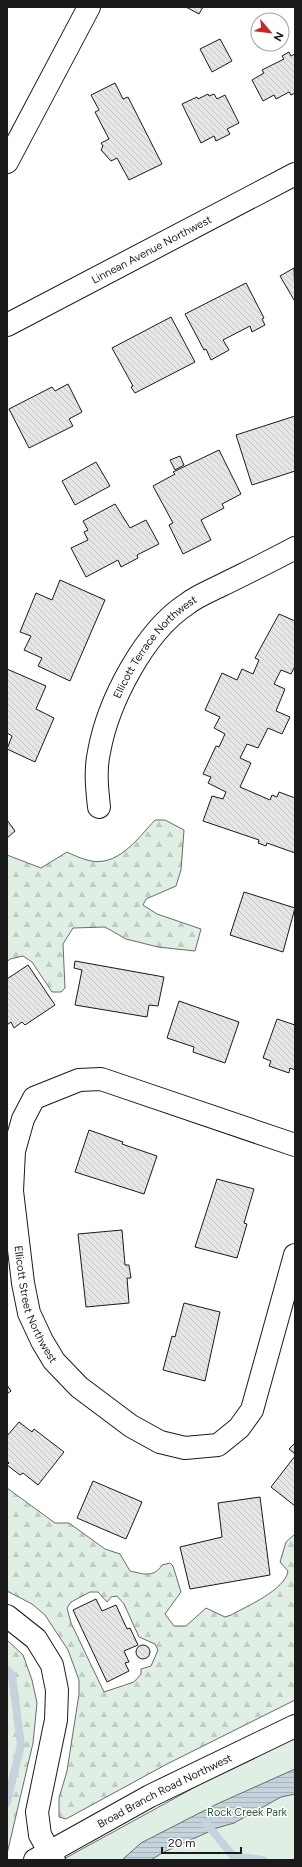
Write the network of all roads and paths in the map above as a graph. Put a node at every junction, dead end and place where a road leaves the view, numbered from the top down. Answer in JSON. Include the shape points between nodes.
{"nodes":[{"id":1,"x":89,"y":7,"type":"edge"},
{"id":2,"x":7,"y":162,"type":"edge"},
{"id":3,"x":295,"y":174,"type":"edge"},
{"id":4,"x":7,"y":324,"type":"edge"},
{"id":5,"x":295,"y":548,"type":"edge"},
{"id":6,"x":99,"y":807,"type":"dead end"},
{"id":7,"x":295,"y":1145,"type":"edge"},
{"id":8,"x":295,"y":1255,"type":"edge"},
{"id":9,"x":7,"y":1616,"type":"edge"},
{"id":10,"x":295,"y":1726,"type":"edge"},
{"id":11,"x":46,"y":1857,"type":"edge"}],
"edges":[{"from":1,"to":2,"type":"street"},
{"from":3,"to":4,"type":"street","name":"Linnean Avenue Northwest"},
{"from":5,"to":6,"type":"street","name":"Ellicott Terrace Northwest","via":[[188,603],[147,641],[138,654],[103,732],[98,753]]},
{"from":7,"to":8,"type":"street","name":"Ellicott Street Northwest","via":[[101,1079],[79,1080],[34,1098],[23,1119],[14,1151],[12,1191],[29,1313],[54,1361],[79,1387],[131,1426],[160,1442],[185,1448],[218,1445],[239,1428],[252,1410]]},
{"from":9,"to":11,"type":"street","via":[[36,1639],[52,1665],[57,1690],[56,1720],[37,1812]]},
{"from":10,"to":11,"type":"street","name":"Broad Branch Road Northwest","via":[[157,1792]]}]}
